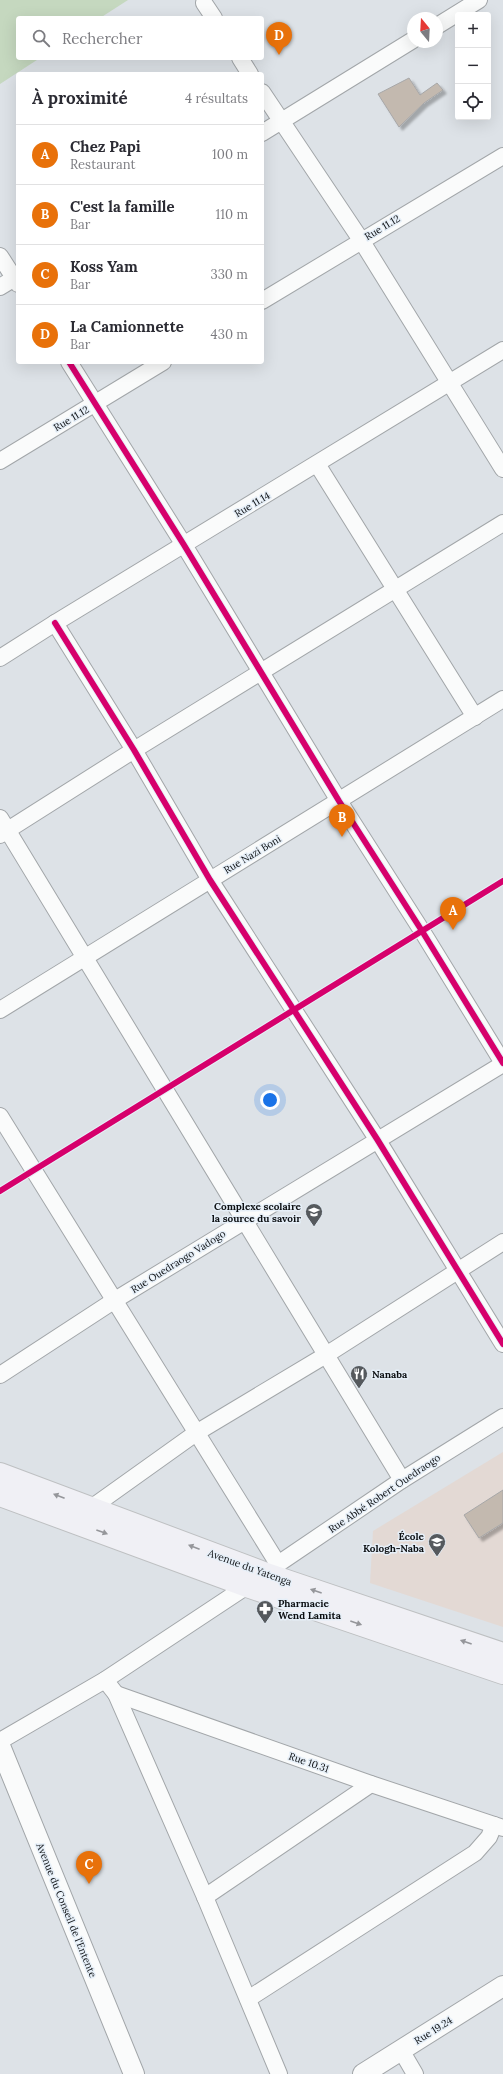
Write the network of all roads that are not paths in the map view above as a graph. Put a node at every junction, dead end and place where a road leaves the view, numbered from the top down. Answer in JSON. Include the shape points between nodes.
{"nodes":[{"id":1,"x":479,"y":0,"type":"edge"},
{"id":2,"x":204,"y":3,"type":"dead end"},
{"id":3,"x":213,"y":16,"type":"edge"},
{"id":4,"x":443,"y":22,"type":"edge"},
{"id":5,"x":407,"y":44,"type":"edge"},
{"id":6,"x":241,"y":60,"type":"edge"},
{"id":7,"x":249,"y":72,"type":"edge"},
{"id":8,"x":264,"y":95,"type":"edge"},
{"id":9,"x":281,"y":121,"type":"junction"},
{"id":10,"x":264,"y":132,"type":"edge"},
{"id":11,"x":503,"y":156,"type":"edge"},
{"id":12,"x":361,"y":240,"type":"junction"},
{"id":13,"x":0,"y":256,"type":"edge"},
{"id":14,"x":16,"y":278,"type":"edge"},
{"id":15,"x":16,"y":279,"type":"edge"},
{"id":16,"x":0,"y":287,"type":"edge"},
{"id":17,"x":264,"y":300,"type":"edge"},
{"id":18,"x":503,"y":350,"type":"edge"},
{"id":19,"x":70,"y":364,"type":"edge"},
{"id":20,"x":160,"y":364,"type":"edge"},
{"id":21,"x":449,"y":383,"type":"junction"},
{"id":22,"x":96,"y":403,"type":"junction"},
{"id":23,"x":0,"y":461,"type":"edge"},
{"id":24,"x":317,"y":464,"type":"junction"},
{"id":25,"x":503,"y":469,"type":"edge"},
{"id":26,"x":503,"y":523,"type":"edge"},
{"id":27,"x":184,"y":545,"type":"junction"},
{"id":28,"x":395,"y":590,"type":"junction"},
{"id":29,"x":55,"y":623,"type":"junction"},
{"id":30,"x":0,"y":658,"type":"edge"},
{"id":31,"x":260,"y":672,"type":"junction"},
{"id":32,"x":503,"y":699,"type":"edge"},
{"id":33,"x":475,"y":717,"type":"junction"},
{"id":34,"x":134,"y":750,"type":"junction"},
{"id":35,"x":339,"y":801,"type":"junction"},
{"id":36,"x":3,"y":828,"type":"edge"},
{"id":37,"x":210,"y":880,"type":"junction"},
{"id":38,"x":85,"y":957,"type":"junction"},
{"id":39,"x":0,"y":1010,"type":"edge"},
{"id":40,"x":503,"y":1064,"type":"edge"},
{"id":41,"x":0,"y":1116,"type":"edge"},
{"id":42,"x":377,"y":1138,"type":"junction"},
{"id":43,"x":245,"y":1220,"type":"junction"},
{"id":44,"x":503,"y":1242,"type":"edge"},
{"id":45,"x":457,"y":1270,"type":"junction"},
{"id":46,"x":115,"y":1300,"type":"junction"},
{"id":47,"x":503,"y":1344,"type":"edge"},
{"id":48,"x":326,"y":1355,"type":"junction"},
{"id":49,"x":0,"y":1375,"type":"edge"},
{"id":50,"x":503,"y":1417,"type":"edge"},
{"id":51,"x":196,"y":1433,"type":"junction"},
{"id":52,"x":0,"y":1474,"type":"edge"},
{"id":53,"x":402,"y":1480,"type":"junction"},
{"id":54,"x":0,"y":1495,"type":"edge"},
{"id":55,"x":91,"y":1508,"type":"junction"},
{"id":56,"x":274,"y":1570,"type":"junction"},
{"id":57,"x":248,"y":1586,"type":"junction"},
{"id":58,"x":503,"y":1654,"type":"edge"},
{"id":59,"x":503,"y":1674,"type":"edge"},
{"id":60,"x":105,"y":1680,"type":"junction"},
{"id":61,"x":116,"y":1694,"type":"junction"},
{"id":62,"x":0,"y":1741,"type":"edge"},
{"id":63,"x":0,"y":1746,"type":"edge"},
{"id":64,"x":371,"y":1784,"type":"junction"},
{"id":65,"x":499,"y":1826,"type":"edge"},
{"id":66,"x":205,"y":1897,"type":"junction"},
{"id":67,"x":503,"y":1986,"type":"edge"},
{"id":68,"x":248,"y":1999,"type":"junction"},
{"id":69,"x":401,"y":2050,"type":"junction"},
{"id":70,"x":134,"y":2074,"type":"edge"},
{"id":71,"x":279,"y":2074,"type":"edge"},
{"id":72,"x":363,"y":2074,"type":"edge"},
{"id":73,"x":415,"y":2074,"type":"edge"}],
"edges":[{"from":1,"to":4,"type":"street"},
{"from":2,"to":3,"type":"street"},
{"from":5,"to":9,"type":"street"},
{"from":6,"to":7,"type":"street"},
{"from":8,"to":9,"type":"street"},
{"from":9,"to":10,"type":"street"},
{"from":9,"to":12,"type":"street"},
{"from":11,"to":12,"type":"street","name":"Rue 11.12"},
{"from":12,"to":17,"type":"street","name":"Rue 11.12"},
{"from":12,"to":21,"type":"street"},
{"from":13,"to":14,"type":"street"},
{"from":15,"to":16,"type":"street"},
{"from":18,"to":21,"type":"street","name":"Rue 11.14"},
{"from":19,"to":22,"type":"street"},
{"from":20,"to":22,"type":"street","name":"Rue 11.12"},
{"from":21,"to":24,"type":"street","name":"Rue 11.14"},
{"from":21,"to":25,"type":"street"},
{"from":22,"to":23,"type":"street","name":"Rue 11.12"},
{"from":22,"to":27,"type":"street"},
{"from":24,"to":27,"type":"street","name":"Rue 11.14"},
{"from":24,"to":28,"type":"street"},
{"from":26,"to":28,"type":"street"},
{"from":27,"to":29,"type":"street","name":"Rue 11.14"},
{"from":27,"to":31,"type":"street"},
{"from":28,"to":31,"type":"street"},
{"from":28,"to":33,"type":"street"},
{"from":29,"to":30,"type":"street","name":"Rue 11.14"},
{"from":29,"to":34,"type":"street"},
{"from":31,"to":34,"type":"street"},
{"from":31,"to":35,"type":"street"},
{"from":32,"to":33,"type":"street","name":"Rue Nazi Boni"},
{"from":33,"to":35,"type":"street","name":"Rue Nazi Boni"},
{"from":34,"to":36,"type":"street"},
{"from":34,"to":37,"type":"street"},
{"from":35,"to":37,"type":"street","name":"Rue Nazi Boni"},
{"from":35,"to":40,"type":"street"},
{"from":36,"to":38,"type":"street"},
{"from":37,"to":38,"type":"street","name":"Rue Nazi Boni"},
{"from":37,"to":42,"type":"street"},
{"from":38,"to":39,"type":"street","name":"Rue Nazi Boni"},
{"from":38,"to":43,"type":"street"},
{"from":40,"to":42,"type":"street","name":"Rue Ouedraogo Vadogo"},
{"from":41,"to":46,"type":"street"},
{"from":42,"to":43,"type":"street","name":"Rue Ouedraogo Vadogo"},
{"from":42,"to":45,"type":"street"},
{"from":43,"to":46,"type":"street","name":"Rue Ouedraogo Vadogo"},
{"from":43,"to":48,"type":"street"},
{"from":44,"to":45,"type":"street"},
{"from":45,"to":47,"type":"street"},
{"from":45,"to":48,"type":"street"},
{"from":46,"to":49,"type":"street","name":"Rue Ouedraogo Vadogo"},
{"from":46,"to":51,"type":"street"},
{"from":48,"to":51,"type":"street"},
{"from":48,"to":53,"type":"street"},
{"from":50,"to":53,"type":"street","name":"Rue Abbé Robert Ouedraogo"},
{"from":51,"to":55,"type":"street"},
{"from":51,"to":56,"type":"street"},
{"from":55,"to":52,"type":"main road","name":"Avenue du Yatenga","one_way":true},
{"from":53,"to":56,"type":"street","name":"Rue Abbé Robert Ouedraogo"},
{"from":54,"to":57,"type":"main road","name":"Avenue du Yatenga","one_way":true},
{"from":56,"to":55,"type":"main road","name":"Avenue du Yatenga","one_way":true},
{"from":56,"to":57,"type":"street","name":"Rue Abbé Robert Ouedraogo"},
{"from":58,"to":56,"type":"main road","name":"Avenue du Yatenga","one_way":true},
{"from":57,"to":59,"type":"main road","name":"Avenue du Yatenga","one_way":true},
{"from":57,"to":60,"type":"street","name":"Rue Abbé Robert Ouedraogo"},
{"from":60,"to":61,"type":"street"},
{"from":60,"to":62,"type":"street","name":"Rue Abbé Robert Ouedraogo"},
{"from":61,"to":64,"type":"street","name":"Rue 10.31"},
{"from":61,"to":66,"type":"street"},
{"from":63,"to":70,"type":"street","name":"Avenue du Conseil de l'Entente"},
{"from":64,"to":65,"type":"street","name":"Rue 10.31"},
{"from":64,"to":66,"type":"street"},
{"from":65,"to":68,"type":"street","via":[[475,1853]]},
{"from":66,"to":68,"type":"street"},
{"from":67,"to":69,"type":"street","name":"Rue 19.24"},
{"from":68,"to":71,"type":"street"},
{"from":69,"to":72,"type":"street","name":"Rue 19.24"},
{"from":69,"to":73,"type":"street"}]}
